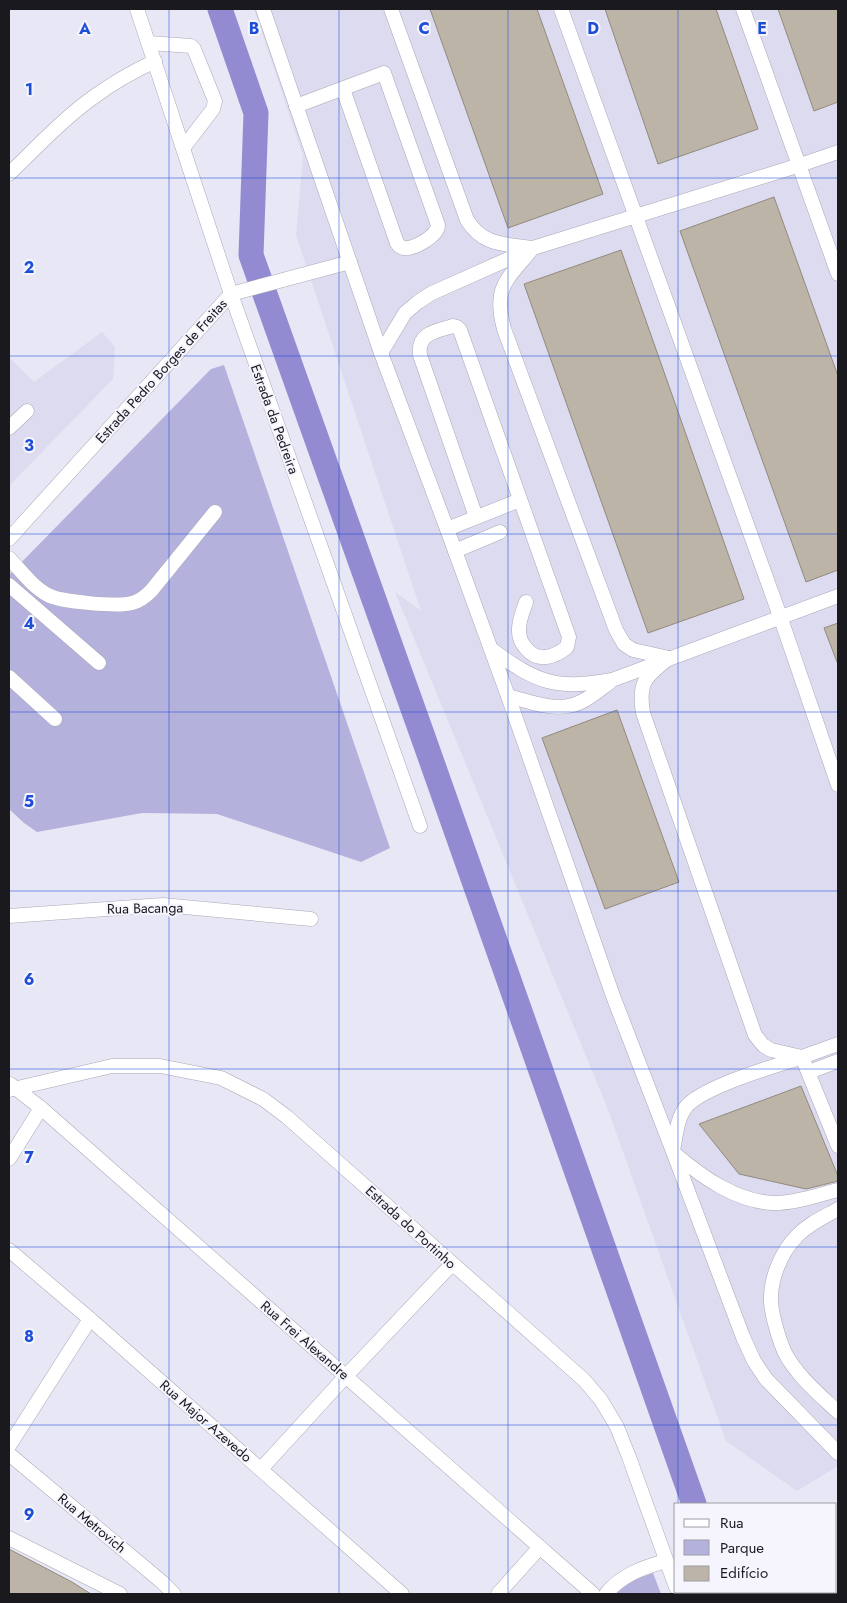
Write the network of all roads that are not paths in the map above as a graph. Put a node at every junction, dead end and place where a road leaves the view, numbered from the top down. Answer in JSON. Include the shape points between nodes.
{"nodes":[{"id":1,"x":137,"y":9,"type":"edge"},
{"id":2,"x":263,"y":9,"type":"edge"},
{"id":3,"x":391,"y":9,"type":"edge"},
{"id":4,"x":561,"y":9,"type":"edge"},
{"id":5,"x":744,"y":9,"type":"edge"},
{"id":6,"x":148,"y":42,"type":"junction"},
{"id":7,"x":155,"y":61,"type":"junction"},
{"id":8,"x":343,"y":89,"type":"junction"},
{"id":9,"x":296,"y":106,"type":"junction"},
{"id":10,"x":184,"y":147,"type":"junction"},
{"id":11,"x":838,"y":152,"type":"edge"},
{"id":12,"x":800,"y":165,"type":"junction"},
{"id":13,"x":9,"y":174,"type":"edge"},
{"id":14,"x":636,"y":216,"type":"junction"},
{"id":15,"x":533,"y":248,"type":"junction"},
{"id":16,"x":350,"y":262,"type":"junction"},
{"id":17,"x":838,"y":274,"type":"edge"},
{"id":18,"x":231,"y":294,"type":"junction"},
{"id":19,"x":381,"y":353,"type":"junction"},
{"id":20,"x":27,"y":411,"type":"dead end"},
{"id":21,"x":9,"y":428,"type":"edge"},
{"id":22,"x":520,"y":500,"type":"junction"},
{"id":23,"x":214,"y":512,"type":"dead end"},
{"id":24,"x":476,"y":517,"type":"junction"},
{"id":25,"x":447,"y":529,"type":"junction"},
{"id":26,"x":500,"y":532,"type":"dead end"},
{"id":27,"x":9,"y":539,"type":"edge"},
{"id":28,"x":455,"y":552,"type":"junction"},
{"id":29,"x":9,"y":558,"type":"edge"},
{"id":30,"x":9,"y":585,"type":"edge"},
{"id":31,"x":838,"y":596,"type":"edge"},
{"id":32,"x":526,"y":602,"type":"dead end"},
{"id":33,"x":780,"y":616,"type":"junction"},
{"id":34,"x":491,"y":649,"type":"junction"},
{"id":35,"x":669,"y":658,"type":"junction"},
{"id":36,"x":99,"y":663,"type":"dead end"},
{"id":37,"x":9,"y":677,"type":"edge"},
{"id":38,"x":612,"y":680,"type":"junction"},
{"id":39,"x":508,"y":696,"type":"junction"},
{"id":40,"x":55,"y":719,"type":"dead end"},
{"id":41,"x":838,"y":786,"type":"edge"},
{"id":42,"x":420,"y":826,"type":"dead end"},
{"id":43,"x":9,"y":916,"type":"edge"},
{"id":44,"x":311,"y":919,"type":"dead end"},
{"id":45,"x":838,"y":1044,"type":"edge"},
{"id":46,"x":802,"y":1057,"type":"junction"},
{"id":47,"x":838,"y":1061,"type":"edge"},
{"id":48,"x":808,"y":1072,"type":"junction"},
{"id":49,"x":11,"y":1087,"type":"edge"},
{"id":50,"x":41,"y":1108,"type":"junction"},
{"id":51,"x":838,"y":1146,"type":"edge"},
{"id":52,"x":674,"y":1152,"type":"junction"},
{"id":53,"x":9,"y":1159,"type":"edge"},
{"id":54,"x":838,"y":1190,"type":"edge"},
{"id":55,"x":838,"y":1209,"type":"edge"},
{"id":56,"x":9,"y":1250,"type":"edge"},
{"id":57,"x":452,"y":1264,"type":"junction"},
{"id":58,"x":90,"y":1319,"type":"junction"},
{"id":59,"x":346,"y":1376,"type":"junction"},
{"id":60,"x":838,"y":1412,"type":"edge"},
{"id":61,"x":9,"y":1446,"type":"edge"},
{"id":62,"x":838,"y":1452,"type":"edge"},
{"id":63,"x":9,"y":1454,"type":"edge"},
{"id":64,"x":261,"y":1469,"type":"junction"},
{"id":65,"x":9,"y":1538,"type":"edge"},
{"id":66,"x":540,"y":1547,"type":"junction"},
{"id":67,"x":666,"y":1561,"type":"junction"},
{"id":68,"x":674,"y":1582,"type":"edge"},
{"id":69,"x":120,"y":1594,"type":"edge"},
{"id":70,"x":174,"y":1594,"type":"edge"},
{"id":71,"x":402,"y":1594,"type":"edge"},
{"id":72,"x":498,"y":1594,"type":"edge"},
{"id":73,"x":593,"y":1594,"type":"edge"},
{"id":74,"x":606,"y":1594,"type":"edge"}],
"edges":[{"from":1,"to":6,"type":"street","name":"Estrada da Pedreira"},
{"from":2,"to":9,"type":"street"},
{"from":3,"to":15,"type":"street","via":[[467,220],[483,238],[499,244]]},
{"from":4,"to":14,"type":"street"},
{"from":5,"to":12,"type":"street"},
{"from":6,"to":7,"type":"street","name":"Estrada da Pedreira"},
{"from":6,"to":10,"type":"street","via":[[194,48],[215,101],[213,109]]},
{"from":7,"to":10,"type":"street","name":"Estrada da Pedreira"},
{"from":7,"to":13,"type":"street","via":[[94,96]]},
{"from":8,"to":8,"type":"street","via":[[397,243],[406,248],[428,240],[436,233],[438,225],[384,73]]},
{"from":8,"to":9,"type":"street"},
{"from":9,"to":16,"type":"street"},
{"from":10,"to":18,"type":"street","name":"Estrada da Pedreira"},
{"from":11,"to":12,"type":"street"},
{"from":12,"to":14,"type":"street"},
{"from":12,"to":17,"type":"street"},
{"from":14,"to":15,"type":"street"},
{"from":14,"to":33,"type":"street"},
{"from":15,"to":19,"type":"street","via":[[418,302],[405,314]]},
{"from":15,"to":35,"type":"street","via":[[504,284],[500,299],[504,329],[616,630],[624,644],[633,650]]},
{"from":16,"to":18,"type":"street","name":"Estrada Pedro Borges de Freitas"},
{"from":16,"to":19,"type":"street"},
{"from":18,"to":27,"type":"street","name":"Estrada Pedro Borges de Freitas"},
{"from":18,"to":42,"type":"street","name":"Estrada da Pedreira"},
{"from":19,"to":25,"type":"street"},
{"from":20,"to":21,"type":"street"},
{"from":22,"to":24,"type":"street"},
{"from":22,"to":24,"type":"street","via":[[460,330],[454,326],[430,334],[420,342],[420,355]]},
{"from":22,"to":32,"type":"street","via":[[569,637],[567,647],[545,657],[526,649],[519,629]]},
{"from":23,"to":29,"type":"street","via":[[152,591],[132,603],[63,600],[49,596],[39,590]]},
{"from":24,"to":25,"type":"street"},
{"from":25,"to":28,"type":"street"},
{"from":26,"to":28,"type":"street"},
{"from":28,"to":34,"type":"street"},
{"from":30,"to":36,"type":"street"},
{"from":31,"to":33,"type":"street"},
{"from":33,"to":35,"type":"street"},
{"from":33,"to":41,"type":"street"},
{"from":34,"to":38,"type":"street","via":[[518,669],[541,680],[565,685]]},
{"from":34,"to":39,"type":"street"},
{"from":35,"to":38,"type":"street"},
{"from":35,"to":46,"type":"street","via":[[643,684],[643,713],[755,1036],[772,1050]]},
{"from":37,"to":40,"type":"street"},
{"from":38,"to":39,"type":"street","via":[[575,705],[560,707]]},
{"from":39,"to":52,"type":"street","via":[[613,996]]},
{"from":43,"to":44,"type":"street","name":"Rua Bacanga","via":[[163,905]]},
{"from":45,"to":46,"type":"street"},
{"from":46,"to":48,"type":"street"},
{"from":46,"to":52,"type":"street","via":[[699,1096],[686,1107],[679,1120]]},
{"from":47,"to":48,"type":"street"},
{"from":48,"to":51,"type":"street"},
{"from":49,"to":50,"type":"street","name":"Rua Frei Alexandre"},
{"from":49,"to":57,"type":"street","name":"Estrada do Portinho","via":[[112,1066],[160,1066],[221,1078],[262,1099],[287,1117]]},
{"from":50,"to":53,"type":"street"},
{"from":50,"to":59,"type":"street","name":"Rua Frei Alexandre"},
{"from":52,"to":54,"type":"street","via":[[708,1179],[760,1201],[795,1201]]},
{"from":52,"to":62,"type":"street","via":[[754,1361],[766,1379]]},
{"from":55,"to":60,"type":"street","via":[[812,1223],[784,1251],[774,1276],[771,1302],[786,1353],[798,1371]]},
{"from":56,"to":58,"type":"street","name":"Rua Major Azevedo"},
{"from":57,"to":59,"type":"street"},
{"from":57,"to":67,"type":"street","name":"Estrada do Portinho","via":[[584,1380],[601,1400],[617,1427]]},
{"from":58,"to":61,"type":"street"},
{"from":58,"to":64,"type":"street","name":"Rua Major Azevedo"},
{"from":59,"to":64,"type":"street"},
{"from":59,"to":66,"type":"street","name":"Rua Frei Alexandre"},
{"from":63,"to":70,"type":"street","name":"Rua Metrovich"},
{"from":64,"to":71,"type":"street","name":"Rua Major Azevedo"},
{"from":65,"to":69,"type":"street"},
{"from":66,"to":72,"type":"street"},
{"from":66,"to":73,"type":"street","name":"Rua Frei Alexandre"},
{"from":67,"to":68,"type":"street","name":"Estrada do Portinho"},
{"from":67,"to":74,"type":"street","via":[[637,1570]]}]}
